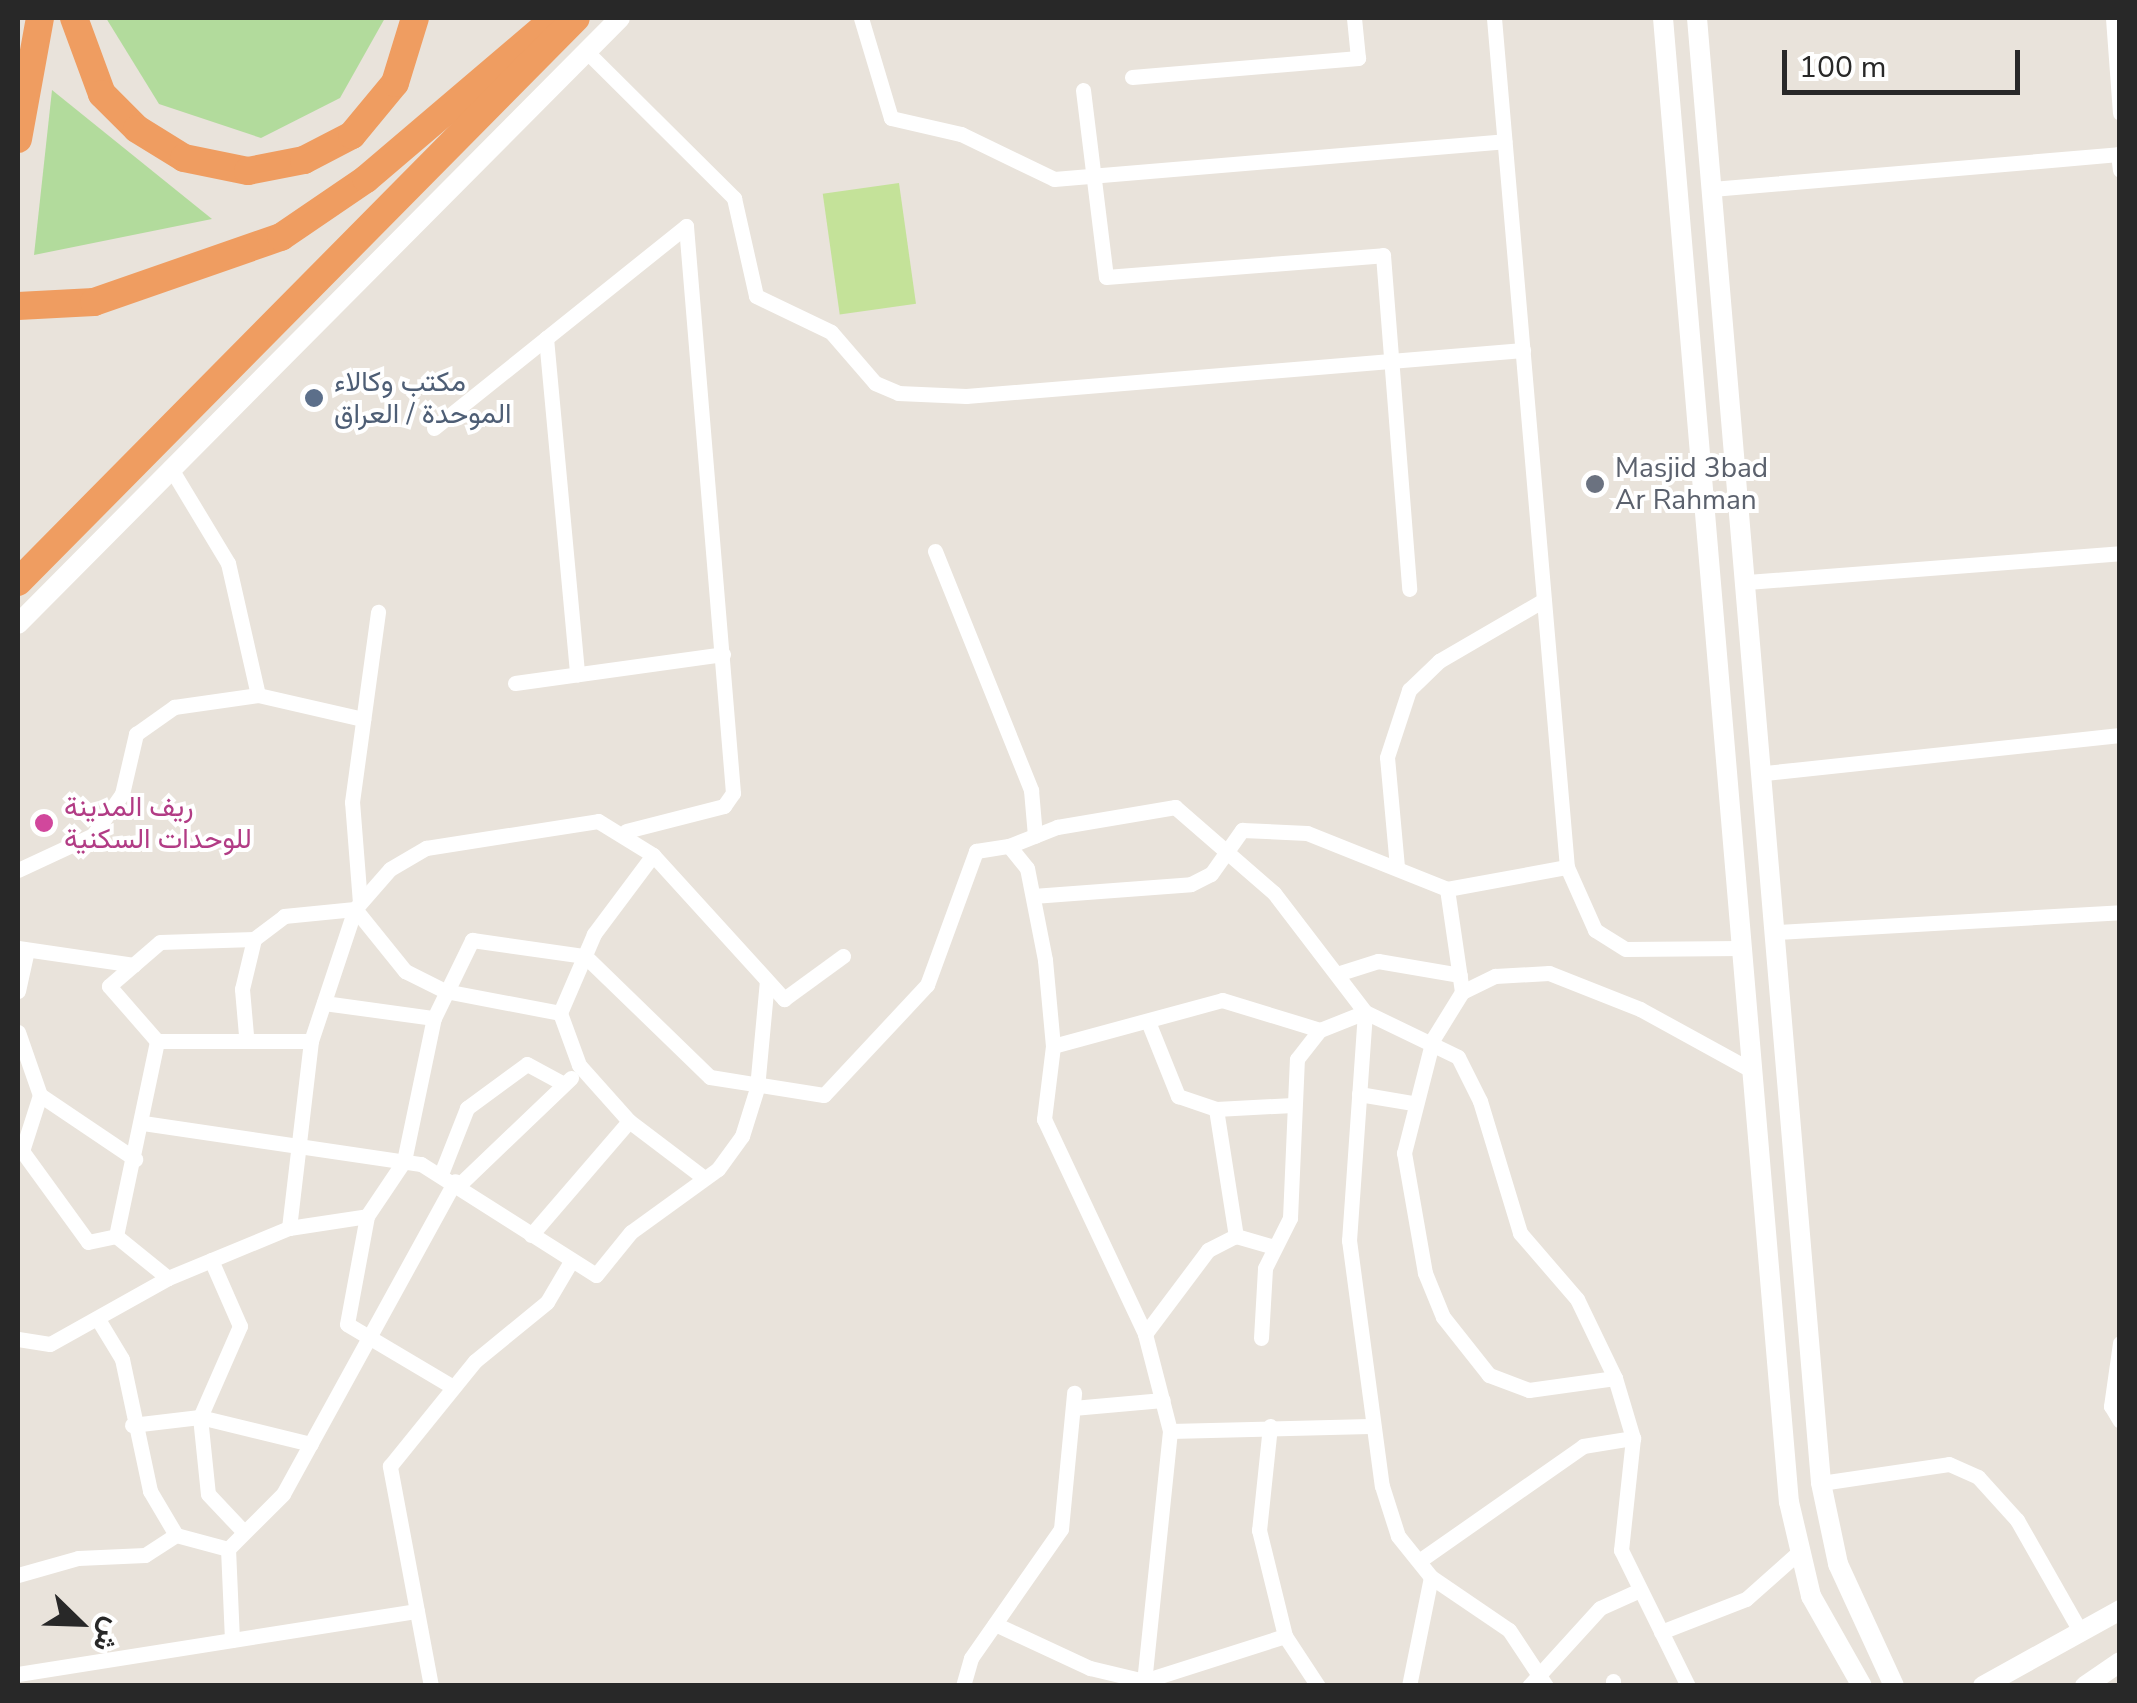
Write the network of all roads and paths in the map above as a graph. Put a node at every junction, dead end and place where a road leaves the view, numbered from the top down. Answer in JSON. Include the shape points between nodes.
{"nodes":[{"id":1,"x":40,"y":18,"type":"edge"},
{"id":2,"x":74,"y":18,"type":"edge"},
{"id":3,"x":415,"y":18,"type":"edge"},
{"id":4,"x":556,"y":18,"type":"edge"},
{"id":5,"x":576,"y":18,"type":"edge"},
{"id":6,"x":620,"y":18,"type":"edge"},
{"id":7,"x":861,"y":18,"type":"edge"},
{"id":8,"x":1354,"y":18,"type":"edge"},
{"id":9,"x":1494,"y":18,"type":"edge"},
{"id":10,"x":1663,"y":18,"type":"edge"},
{"id":11,"x":1671,"y":18,"type":"edge"},
{"id":12,"x":1696,"y":18,"type":"edge"},
{"id":13,"x":2113,"y":18,"type":"edge"},
{"id":14,"x":586,"y":51,"type":"junction"},
{"id":15,"x":1132,"y":77,"type":"dead end"},
{"id":16,"x":1669,"y":85,"type":"junction"},
{"id":17,"x":1083,"y":90,"type":"dead end"},
{"id":18,"x":2120,"y":113,"type":"edge"},
{"id":19,"x":1708,"y":134,"type":"junction"},
{"id":20,"x":18,"y":138,"type":"edge"},
{"id":21,"x":1504,"y":141,"type":"junction"},
{"id":22,"x":2120,"y":170,"type":"edge"},
{"id":23,"x":1095,"y":181,"type":"junction"},
{"id":24,"x":1712,"y":189,"type":"junction"},
{"id":25,"x":18,"y":306,"type":"edge"},
{"id":26,"x":1688,"y":308,"type":"junction"},
{"id":27,"x":546,"y":338,"type":"junction"},
{"id":28,"x":1522,"y":350,"type":"junction"},
{"id":29,"x":1390,"y":360,"type":"junction"},
{"id":30,"x":1729,"y":376,"type":"junction"},
{"id":31,"x":434,"y":428,"type":"dead end"},
{"id":32,"x":170,"y":467,"type":"junction"},
{"id":33,"x":935,"y":551,"type":"dead end"},
{"id":34,"x":2120,"y":554,"type":"edge"},
{"id":35,"x":18,"y":582,"type":"edge"},
{"id":36,"x":1748,"y":582,"type":"junction"},
{"id":37,"x":1711,"y":583,"type":"junction"},
{"id":38,"x":1409,"y":589,"type":"dead end"},
{"id":39,"x":1544,"y":600,"type":"junction"},
{"id":40,"x":378,"y":612,"type":"dead end"},
{"id":41,"x":18,"y":624,"type":"edge"},
{"id":42,"x":723,"y":654,"type":"junction"},
{"id":43,"x":577,"y":675,"type":"junction"},
{"id":44,"x":515,"y":684,"type":"dead end"},
{"id":45,"x":258,"y":694,"type":"junction"},
{"id":46,"x":364,"y":719,"type":"junction"},
{"id":47,"x":2120,"y":735,"type":"edge"},
{"id":48,"x":1764,"y":772,"type":"junction"},
{"id":49,"x":626,"y":832,"type":"junction"},
{"id":50,"x":1035,"y":836,"type":"junction"},
{"id":51,"x":1010,"y":846,"type":"junction"},
{"id":52,"x":1227,"y":854,"type":"junction"},
{"id":53,"x":653,"y":855,"type":"junction"},
{"id":54,"x":1396,"y":866,"type":"junction"},
{"id":55,"x":1567,"y":866,"type":"junction"},
{"id":56,"x":18,"y":870,"type":"edge"},
{"id":57,"x":1447,"y":889,"type":"junction"},
{"id":58,"x":1032,"y":896,"type":"junction"},
{"id":59,"x":357,"y":906,"type":"junction"},
{"id":60,"x":2120,"y":912,"type":"edge"},
{"id":61,"x":1776,"y":932,"type":"junction"},
{"id":62,"x":254,"y":939,"type":"junction"},
{"id":63,"x":1740,"y":948,"type":"junction"},
{"id":64,"x":22,"y":949,"type":"edge"},
{"id":65,"x":585,"y":956,"type":"junction"},
{"id":66,"x":843,"y":956,"type":"dead end"},
{"id":67,"x":134,"y":966,"type":"junction"},
{"id":68,"x":1337,"y":974,"type":"junction"},
{"id":69,"x":1460,"y":975,"type":"junction"},
{"id":70,"x":767,"y":981,"type":"junction"},
{"id":71,"x":18,"y":991,"type":"edge"},
{"id":72,"x":445,"y":991,"type":"junction"},
{"id":73,"x":1462,"y":992,"type":"junction"},
{"id":74,"x":324,"y":1002,"type":"junction"},
{"id":75,"x":1366,"y":1012,"type":"junction"},
{"id":76,"x":560,"y":1013,"type":"junction"},
{"id":77,"x":434,"y":1018,"type":"junction"},
{"id":78,"x":1150,"y":1024,"type":"junction"},
{"id":79,"x":1320,"y":1030,"type":"junction"},
{"id":80,"x":18,"y":1032,"type":"edge"},
{"id":81,"x":246,"y":1035,"type":"junction"},
{"id":82,"x":1434,"y":1039,"type":"junction"},
{"id":83,"x":157,"y":1040,"type":"junction"},
{"id":84,"x":311,"y":1041,"type":"junction"},
{"id":85,"x":1053,"y":1046,"type":"junction"},
{"id":86,"x":581,"y":1068,"type":"junction"},
{"id":87,"x":1751,"y":1070,"type":"junction"},
{"id":88,"x":564,"y":1084,"type":"junction"},
{"id":89,"x":757,"y":1088,"type":"junction"},
{"id":90,"x":1359,"y":1094,"type":"junction"},
{"id":91,"x":40,"y":1095,"type":"junction"},
{"id":92,"x":1414,"y":1103,"type":"junction"},
{"id":93,"x":1294,"y":1105,"type":"junction"},
{"id":94,"x":1216,"y":1109,"type":"junction"},
{"id":95,"x":629,"y":1121,"type":"junction"},
{"id":96,"x":143,"y":1123,"type":"junction"},
{"id":97,"x":299,"y":1142,"type":"junction"},
{"id":98,"x":135,"y":1159,"type":"junction"},
{"id":99,"x":404,"y":1161,"type":"junction"},
{"id":100,"x":704,"y":1178,"type":"junction"},
{"id":101,"x":452,"y":1180,"type":"junction"},
{"id":102,"x":367,"y":1216,"type":"junction"},
{"id":103,"x":289,"y":1228,"type":"junction"},
{"id":104,"x":116,"y":1236,"type":"junction"},
{"id":105,"x":531,"y":1236,"type":"junction"},
{"id":106,"x":1236,"y":1236,"type":"junction"},
{"id":107,"x":1272,"y":1246,"type":"junction"},
{"id":108,"x":212,"y":1260,"type":"junction"},
{"id":109,"x":570,"y":1262,"type":"junction"},
{"id":110,"x":168,"y":1278,"type":"junction"},
{"id":111,"x":99,"y":1321,"type":"junction"},
{"id":112,"x":1145,"y":1334,"type":"junction"},
{"id":113,"x":1262,"y":1338,"type":"dead end"},
{"id":114,"x":18,"y":1339,"type":"edge"},
{"id":115,"x":2120,"y":1342,"type":"edge"},
{"id":116,"x":370,"y":1344,"type":"junction"},
{"id":117,"x":1615,"y":1378,"type":"junction"},
{"id":118,"x":454,"y":1387,"type":"junction"},
{"id":119,"x":1163,"y":1400,"type":"junction"},
{"id":120,"x":200,"y":1417,"type":"junction"},
{"id":121,"x":2120,"y":1421,"type":"edge"},
{"id":122,"x":132,"y":1425,"type":"junction"},
{"id":123,"x":1270,"y":1426,"type":"junction"},
{"id":124,"x":1370,"y":1426,"type":"junction"},
{"id":125,"x":1170,"y":1432,"type":"junction"},
{"id":126,"x":1633,"y":1438,"type":"junction"},
{"id":127,"x":311,"y":1444,"type":"junction"},
{"id":128,"x":1821,"y":1483,"type":"junction"},
{"id":129,"x":240,"y":1528,"type":"junction"},
{"id":130,"x":176,"y":1535,"type":"junction"},
{"id":131,"x":228,"y":1550,"type":"junction"},
{"id":132,"x":1800,"y":1551,"type":"junction"},
{"id":133,"x":1419,"y":1561,"type":"junction"},
{"id":134,"x":18,"y":1575,"type":"edge"},
{"id":135,"x":1431,"y":1577,"type":"junction"},
{"id":136,"x":1640,"y":1590,"type":"junction"},
{"id":137,"x":2120,"y":1610,"type":"edge"},
{"id":138,"x":417,"y":1611,"type":"junction"},
{"id":139,"x":995,"y":1624,"type":"junction"},
{"id":140,"x":2080,"y":1631,"type":"junction"},
{"id":141,"x":1661,"y":1632,"type":"junction"},
{"id":142,"x":1284,"y":1636,"type":"junction"},
{"id":143,"x":232,"y":1640,"type":"junction"},
{"id":144,"x":2120,"y":1662,"type":"edge"},
{"id":145,"x":18,"y":1674,"type":"edge"},
{"id":146,"x":1199,"y":1678,"type":"edge"},
{"id":147,"x":1144,"y":1681,"type":"junction"},
{"id":148,"x":1538,"y":1682,"type":"edge"},
{"id":149,"x":431,"y":1686,"type":"edge"},
{"id":150,"x":962,"y":1686,"type":"edge"},
{"id":151,"x":1318,"y":1686,"type":"edge"},
{"id":152,"x":1409,"y":1686,"type":"edge"},
{"id":153,"x":1688,"y":1686,"type":"edge"},
{"id":154,"x":1862,"y":1686,"type":"edge"},
{"id":155,"x":1894,"y":1686,"type":"edge"},
{"id":156,"x":1983,"y":1686,"type":"edge"},
{"id":157,"x":2084,"y":1686,"type":"edge"}],
"edges":[{"from":1,"to":20,"type":"highway"},
{"from":2,"to":3,"type":"highway","via":[[102,94],[137,129],[184,158],[248,171],[304,160],[352,135],[395,83]]},
{"from":4,"to":25,"type":"highway","via":[[366,179],[281,237],[94,302]]},
{"from":5,"to":35,"type":"highway"},
{"from":6,"to":14,"type":"main road"},
{"from":7,"to":23,"type":"street","via":[[891,118],[961,134],[1054,179]]},
{"from":8,"to":15,"type":"street","via":[[1358,58]]},
{"from":9,"to":21,"type":"street"},
{"from":10,"to":16,"type":"main road"},
{"from":11,"to":12,"type":"main road","via":[[1684,31]]},
{"from":12,"to":19,"type":"main road"},
{"from":13,"to":18,"type":"street"},
{"from":14,"to":29,"type":"street","via":[[734,198],[756,296],[831,332],[875,383],[898,393],[966,396]]},
{"from":14,"to":32,"type":"main road"},
{"from":16,"to":19,"type":"main road","via":[[1676,58],[1685,57]]},
{"from":16,"to":26,"type":"main road"},
{"from":17,"to":23,"type":"street"},
{"from":19,"to":24,"type":"main road"},
{"from":21,"to":23,"type":"street"},
{"from":21,"to":28,"type":"street"},
{"from":22,"to":24,"type":"street","via":[[2118,154]]},
{"from":23,"to":29,"type":"street","via":[[1106,277],[1383,255]]},
{"from":24,"to":30,"type":"main road"},
{"from":26,"to":30,"type":"main road","via":[[1711,400]]},
{"from":26,"to":37,"type":"main road"},
{"from":27,"to":31,"type":"street"},
{"from":27,"to":42,"type":"street","via":[[686,226]]},
{"from":27,"to":43,"type":"street"},
{"from":28,"to":29,"type":"street"},
{"from":28,"to":39,"type":"street"},
{"from":29,"to":38,"type":"street"},
{"from":30,"to":36,"type":"main road"},
{"from":32,"to":41,"type":"main road"},
{"from":32,"to":45,"type":"street","via":[[228,563]]},
{"from":33,"to":50,"type":"street","via":[[1031,790]]},
{"from":34,"to":36,"type":"street"},
{"from":36,"to":37,"type":"main road"},
{"from":36,"to":48,"type":"main road"},
{"from":37,"to":63,"type":"main road"},
{"from":39,"to":54,"type":"street","via":[[1439,661],[1409,690],[1387,758]]},
{"from":39,"to":55,"type":"street"},
{"from":40,"to":46,"type":"street"},
{"from":42,"to":43,"type":"street"},
{"from":42,"to":49,"type":"street","via":[[733,793],[724,806]]},
{"from":43,"to":44,"type":"street"},
{"from":45,"to":46,"type":"street"},
{"from":45,"to":56,"type":"street","via":[[151,719],[136,734],[122,794],[93,835]]},
{"from":46,"to":59,"type":"street","via":[[350,844]]},
{"from":47,"to":48,"type":"street"},
{"from":48,"to":61,"type":"main road"},
{"from":49,"to":53,"type":"street"},
{"from":49,"to":59,"type":"street","via":[[598,820],[426,848],[390,868]]},
{"from":50,"to":51,"type":"street"},
{"from":50,"to":52,"type":"street","via":[[1175,807]]},
{"from":51,"to":58,"type":"street","via":[[1027,868]]},
{"from":51,"to":89,"type":"street","via":[[976,851],[927,985],[824,1095]]},
{"from":52,"to":54,"type":"street","via":[[1242,830],[1266,826]]},
{"from":52,"to":58,"type":"street","via":[[1190,884]]},
{"from":52,"to":68,"type":"street","via":[[1274,893]]},
{"from":53,"to":65,"type":"street"},
{"from":53,"to":70,"type":"street"},
{"from":54,"to":57,"type":"street"},
{"from":55,"to":57,"type":"street"},
{"from":55,"to":63,"type":"street","via":[[1595,930],[1626,949]]},
{"from":57,"to":69,"type":"street"},
{"from":58,"to":85,"type":"street"},
{"from":59,"to":62,"type":"street","via":[[284,916]]},
{"from":59,"to":72,"type":"street","via":[[405,970]]},
{"from":59,"to":74,"type":"street"},
{"from":60,"to":61,"type":"street"},
{"from":61,"to":128,"type":"main road"},
{"from":62,"to":67,"type":"street","via":[[160,942]]},
{"from":62,"to":81,"type":"street","via":[[242,989]]},
{"from":63,"to":87,"type":"main road"},
{"from":64,"to":67,"type":"street"},
{"from":64,"to":71,"type":"street"},
{"from":65,"to":72,"type":"street","via":[[472,940]]},
{"from":65,"to":76,"type":"street"},
{"from":65,"to":89,"type":"street","via":[[710,1077]]},
{"from":66,"to":70,"type":"street","via":[[784,999]]},
{"from":67,"to":83,"type":"street","via":[[109,986]]},
{"from":68,"to":69,"type":"street","via":[[1378,961]]},
{"from":68,"to":75,"type":"street"},
{"from":69,"to":73,"type":"street"},
{"from":70,"to":89,"type":"street"},
{"from":72,"to":76,"type":"street"},
{"from":72,"to":77,"type":"street"},
{"from":73,"to":82,"type":"street"},
{"from":73,"to":87,"type":"street","via":[[1495,976],[1580,980]]},
{"from":74,"to":77,"type":"street"},
{"from":74,"to":84,"type":"street"},
{"from":75,"to":79,"type":"street"},
{"from":75,"to":82,"type":"street"},
{"from":75,"to":90,"type":"street"},
{"from":76,"to":86,"type":"street"},
{"from":77,"to":99,"type":"street"},
{"from":78,"to":79,"type":"street","via":[[1222,1000]]},
{"from":78,"to":85,"type":"street"},
{"from":78,"to":94,"type":"street","via":[[1178,1096]]},
{"from":79,"to":93,"type":"street","via":[[1298,1059]]},
{"from":80,"to":91,"type":"street"},
{"from":81,"to":83,"type":"street"},
{"from":81,"to":84,"type":"street"},
{"from":82,"to":92,"type":"street"},
{"from":82,"to":117,"type":"street","via":[[1458,1057],[1480,1100],[1520,1233],[1576,1299]]},
{"from":83,"to":96,"type":"street"},
{"from":84,"to":97,"type":"street"},
{"from":85,"to":112,"type":"street","via":[[1044,1119]]},
{"from":86,"to":88,"type":"street"},
{"from":86,"to":95,"type":"street"},
{"from":87,"to":132,"type":"main road"},
{"from":88,"to":101,"type":"street"},
{"from":88,"to":101,"type":"street","via":[[527,1064],[467,1108]]},
{"from":89,"to":100,"type":"street","via":[[742,1136]]},
{"from":90,"to":92,"type":"street"},
{"from":90,"to":124,"type":"street","via":[[1349,1240]]},
{"from":91,"to":98,"type":"street"},
{"from":91,"to":104,"type":"street","via":[[22,1151],[88,1242]]},
{"from":92,"to":117,"type":"street","via":[[1404,1153],[1425,1273],[1471,1357],[1529,1390]]},
{"from":93,"to":94,"type":"street"},
{"from":93,"to":107,"type":"street","via":[[1290,1218]]},
{"from":94,"to":106,"type":"street"},
{"from":95,"to":100,"type":"street"},
{"from":95,"to":105,"type":"street"},
{"from":96,"to":97,"type":"street"},
{"from":96,"to":98,"type":"street"},
{"from":97,"to":99,"type":"street"},
{"from":97,"to":103,"type":"street"},
{"from":98,"to":104,"type":"street"},
{"from":99,"to":101,"type":"street"},
{"from":99,"to":102,"type":"street"},
{"from":100,"to":109,"type":"street","via":[[631,1232],[596,1276]]},
{"from":101,"to":105,"type":"street"},
{"from":101,"to":116,"type":"street"},
{"from":102,"to":103,"type":"street"},
{"from":102,"to":116,"type":"street","via":[[347,1324]]},
{"from":103,"to":108,"type":"street"},
{"from":104,"to":110,"type":"street"},
{"from":105,"to":109,"type":"street"},
{"from":106,"to":107,"type":"street"},
{"from":106,"to":112,"type":"street","via":[[1208,1250]]},
{"from":107,"to":113,"type":"street"},
{"from":108,"to":110,"type":"street"},
{"from":108,"to":120,"type":"street","via":[[240,1326]]},
{"from":109,"to":118,"type":"street","via":[[547,1302]]},
{"from":110,"to":111,"type":"street"},
{"from":111,"to":114,"type":"street","via":[[50,1344]]},
{"from":111,"to":122,"type":"street","via":[[122,1360]]},
{"from":112,"to":119,"type":"street"},
{"from":115,"to":121,"type":"street","via":[[2112,1391]]},
{"from":116,"to":118,"type":"street"},
{"from":116,"to":127,"type":"street"},
{"from":117,"to":126,"type":"street"},
{"from":118,"to":138,"type":"street","via":[[390,1466]]},
{"from":119,"to":125,"type":"street"},
{"from":119,"to":139,"type":"street","via":[[1073,1400],[1061,1529]]},
{"from":120,"to":122,"type":"street"},
{"from":120,"to":127,"type":"street"},
{"from":120,"to":129,"type":"street","via":[[208,1494]]},
{"from":122,"to":130,"type":"street","via":[[150,1491]]},
{"from":123,"to":124,"type":"street"},
{"from":123,"to":125,"type":"street"},
{"from":123,"to":142,"type":"street","via":[[1259,1530]]},
{"from":124,"to":133,"type":"street","via":[[1398,1536]]},
{"from":125,"to":147,"type":"street"},
{"from":126,"to":133,"type":"street","via":[[1583,1446]]},
{"from":126,"to":136,"type":"street","via":[[1620,1550]]},
{"from":127,"to":129,"type":"street","via":[[269,1516]]},
{"from":128,"to":140,"type":"street","via":[[1950,1464],[1978,1477],[2017,1520]]},
{"from":128,"to":155,"type":"main road","via":[[1838,1564]]},
{"from":129,"to":131,"type":"street"},
{"from":130,"to":131,"type":"street"},
{"from":130,"to":134,"type":"street","via":[[144,1555],[78,1558]]},
{"from":131,"to":143,"type":"street"},
{"from":132,"to":141,"type":"street","via":[[1746,1599]]},
{"from":132,"to":154,"type":"main road","via":[[1810,1596]]},
{"from":133,"to":135,"type":"street"},
{"from":135,"to":148,"type":"street","via":[[1509,1630]]},
{"from":135,"to":152,"type":"street"},
{"from":136,"to":141,"type":"street"},
{"from":136,"to":148,"type":"street","via":[[1600,1608]]},
{"from":137,"to":140,"type":"main road"},
{"from":138,"to":143,"type":"street"},
{"from":138,"to":149,"type":"street"},
{"from":139,"to":147,"type":"street","via":[[1090,1668]]},
{"from":139,"to":150,"type":"street"},
{"from":140,"to":156,"type":"main road"},
{"from":141,"to":153,"type":"street"},
{"from":142,"to":146,"type":"street"},
{"from":142,"to":151,"type":"street"},
{"from":143,"to":145,"type":"street"},
{"from":144,"to":157,"type":"main road"},
{"from":146,"to":147,"type":"street"}]}
